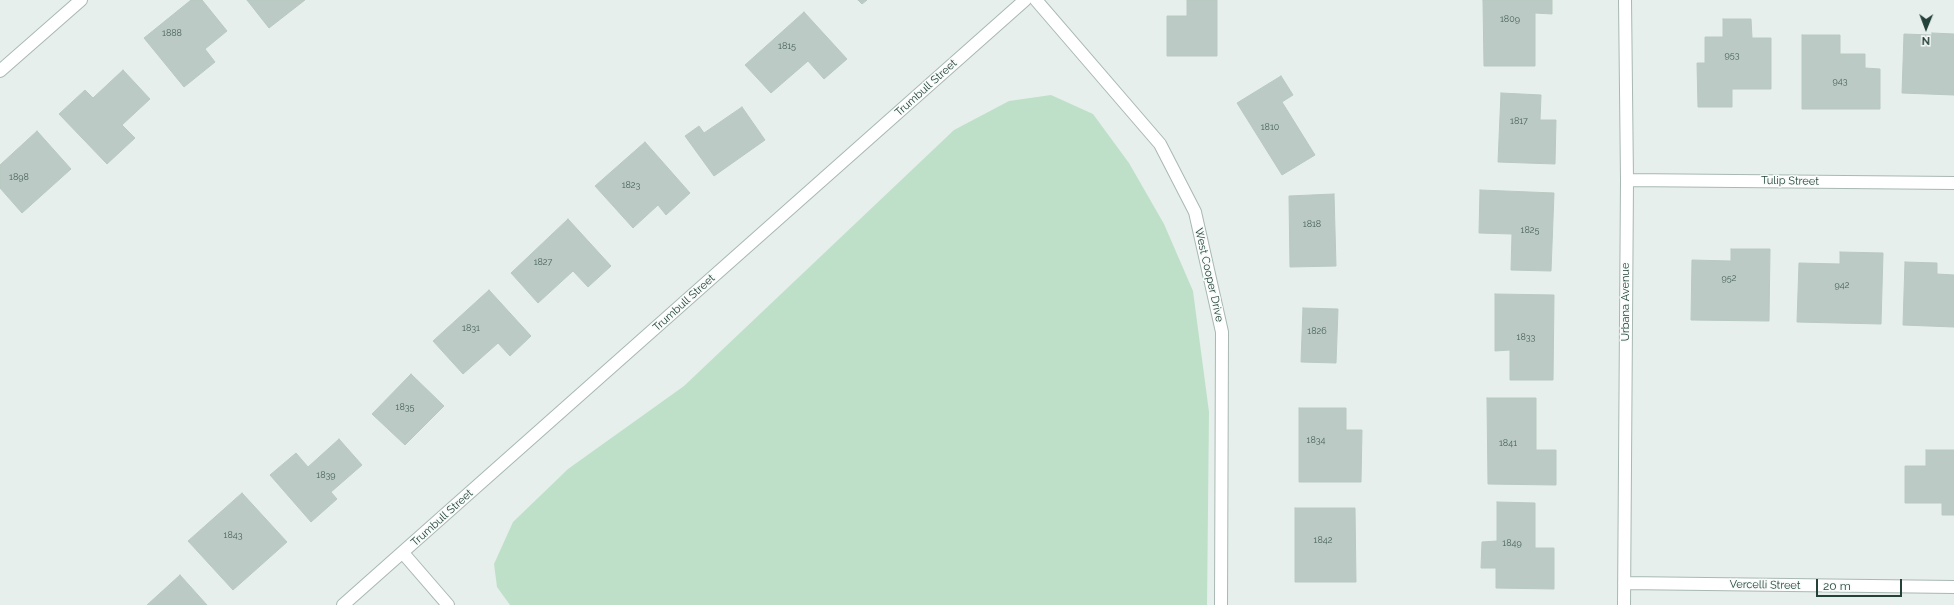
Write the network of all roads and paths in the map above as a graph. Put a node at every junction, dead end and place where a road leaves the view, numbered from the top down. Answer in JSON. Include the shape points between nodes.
{"nodes":[{"id":1,"x":81,"y":0,"type":"edge"},
{"id":2,"x":1025,"y":0,"type":"edge"},
{"id":3,"x":1036,"y":0,"type":"edge"},
{"id":4,"x":1625,"y":0,"type":"edge"},
{"id":5,"x":0,"y":71,"type":"edge"},
{"id":6,"x":1626,"y":180,"type":"junction"},
{"id":7,"x":1954,"y":183,"type":"edge"},
{"id":8,"x":402,"y":553,"type":"junction"},
{"id":9,"x":1624,"y":583,"type":"junction"},
{"id":10,"x":1954,"y":587,"type":"edge"},
{"id":11,"x":343,"y":605,"type":"edge"},
{"id":12,"x":448,"y":605,"type":"edge"},
{"id":13,"x":1221,"y":605,"type":"edge"},
{"id":14,"x":1624,"y":605,"type":"edge"}],
"edges":[{"from":1,"to":5,"type":"street"},
{"from":2,"to":8,"type":"street","name":"Trumbull Street"},
{"from":3,"to":13,"type":"street","name":"West Cooper Drive","via":[[1160,144],[1195,212],[1222,332]]},
{"from":4,"to":6,"type":"street","name":"Urbana Avenue"},
{"from":6,"to":7,"type":"street","name":"Tulip Street"},
{"from":6,"to":9,"type":"street","name":"Urbana Avenue"},
{"from":8,"to":11,"type":"street","name":"Trumbull Street"},
{"from":8,"to":12,"type":"street"},
{"from":9,"to":10,"type":"street","name":"Vercelli Street"},
{"from":9,"to":14,"type":"street","name":"Urbana Avenue"}]}
